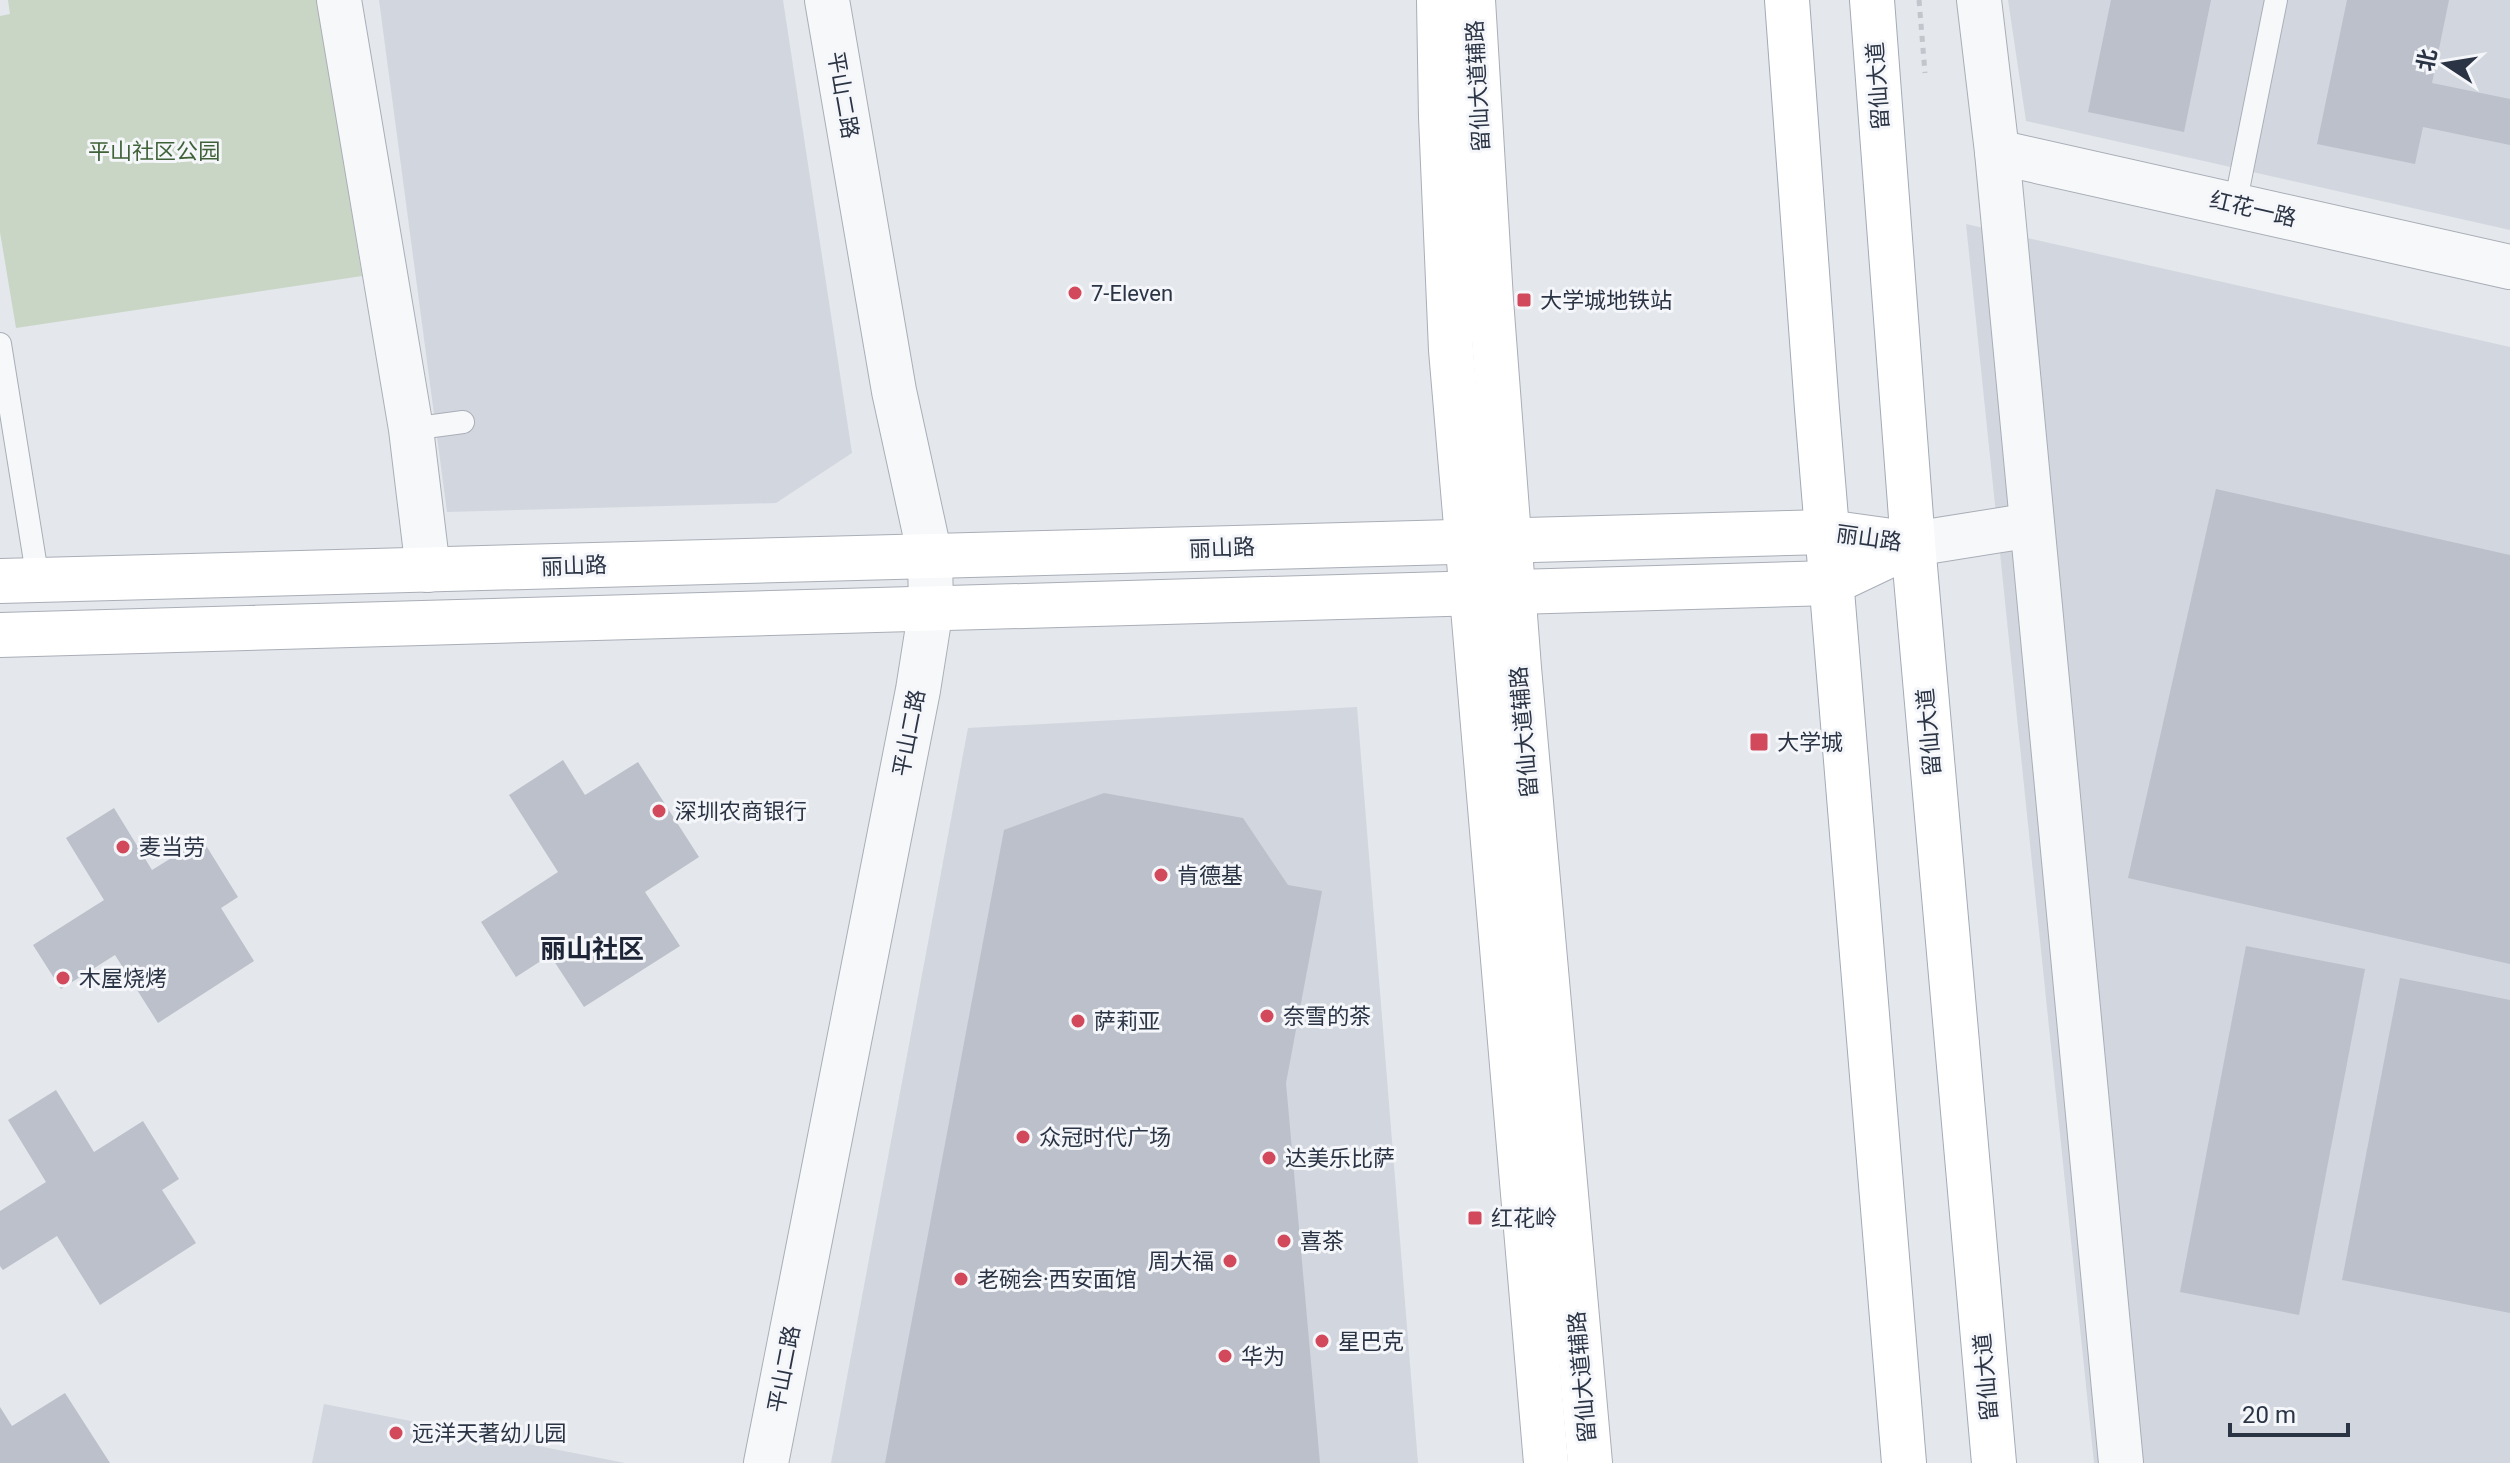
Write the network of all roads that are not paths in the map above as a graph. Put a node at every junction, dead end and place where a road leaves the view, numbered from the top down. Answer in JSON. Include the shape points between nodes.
{"nodes":[{"id":1,"x":339,"y":0,"type":"edge"},
{"id":2,"x":827,"y":0,"type":"edge"},
{"id":3,"x":1439,"y":0,"type":"edge"},
{"id":4,"x":1473,"y":0,"type":"edge"},
{"id":5,"x":1787,"y":0,"type":"edge"},
{"id":6,"x":1872,"y":0,"type":"edge"},
{"id":7,"x":1979,"y":0,"type":"edge"},
{"id":8,"x":2276,"y":0,"type":"edge"},
{"id":9,"x":1997,"y":152,"type":"junction"},
{"id":10,"x":2235,"y":205,"type":"junction"},
{"id":11,"x":2510,"y":267,"type":"edge"},
{"id":12,"x":0,"y":344,"type":"edge"},
{"id":13,"x":463,"y":422,"type":"dead end"},
{"id":14,"x":411,"y":429,"type":"junction"},
{"id":15,"x":2032,"y":525,"type":"junction"},
{"id":16,"x":1827,"y":532,"type":"junction"},
{"id":17,"x":1509,"y":540,"type":"junction"},
{"id":18,"x":1466,"y":542,"type":"junction"},
{"id":19,"x":1913,"y":544,"type":"junction"},
{"id":20,"x":930,"y":556,"type":"junction"},
{"id":21,"x":428,"y":570,"type":"junction"},
{"id":22,"x":19,"y":581,"type":"edge"},
{"id":23,"x":1831,"y":583,"type":"junction"},
{"id":24,"x":1491,"y":593,"type":"junction"},
{"id":25,"x":931,"y":608,"type":"junction"},
{"id":26,"x":0,"y":635,"type":"edge"},
{"id":27,"x":766,"y":1463,"type":"edge"},
{"id":28,"x":1546,"y":1463,"type":"edge"},
{"id":29,"x":1590,"y":1463,"type":"edge"},
{"id":30,"x":1904,"y":1463,"type":"edge"},
{"id":31,"x":1994,"y":1463,"type":"edge"},
{"id":32,"x":2121,"y":1463,"type":"edge"}],
"edges":[{"from":1,"to":14,"type":"street"},
{"from":2,"to":20,"type":"street","name":"平山二路","via":[[894,391]]},
{"from":3,"to":18,"type":"main road","name":"留仙大道辅路","via":[[1451,350]]},
{"from":4,"to":17,"type":"main road","name":"留仙大道辅路"},
{"from":5,"to":16,"type":"main road"},
{"from":6,"to":19,"type":"main road","name":"留仙大道"},
{"from":7,"to":9,"type":"street"},
{"from":8,"to":10,"type":"lane"},
{"from":9,"to":10,"type":"street","name":"红花一路"},
{"from":9,"to":15,"type":"street"},
{"from":10,"to":11,"type":"street","name":"红花一路"},
{"from":12,"to":22,"type":"lane"},
{"from":13,"to":14,"type":"lane"},
{"from":14,"to":21,"type":"street"},
{"from":15,"to":19,"type":"street"},
{"from":15,"to":32,"type":"street"},
{"from":16,"to":17,"type":"main road","name":"丽山路"},
{"from":16,"to":19,"type":"main road","name":"丽山路"},
{"from":16,"to":23,"type":"main road"},
{"from":17,"to":18,"type":"main road","name":"丽山路"},
{"from":17,"to":24,"type":"main road","name":"留仙大道辅路"},
{"from":18,"to":20,"type":"main road","name":"丽山路"},
{"from":18,"to":24,"type":"main road","name":"留仙大道辅路"},
{"from":19,"to":23,"type":"main road","name":"丽山路"},
{"from":19,"to":31,"type":"main road","name":"留仙大道"},
{"from":20,"to":21,"type":"main road","name":"丽山路"},
{"from":20,"to":25,"type":"street","name":"平山二路"},
{"from":21,"to":22,"type":"main road","name":"丽山路"},
{"from":23,"to":24,"type":"main road","name":"丽山路"},
{"from":23,"to":30,"type":"main road"},
{"from":24,"to":25,"type":"main road","name":"丽山路"},
{"from":24,"to":28,"type":"main road","name":"留仙大道辅路"},
{"from":24,"to":29,"type":"main road","name":"留仙大道辅路"},
{"from":25,"to":26,"type":"main road","name":"丽山路"},
{"from":25,"to":27,"type":"street","name":"平山二路"}]}
